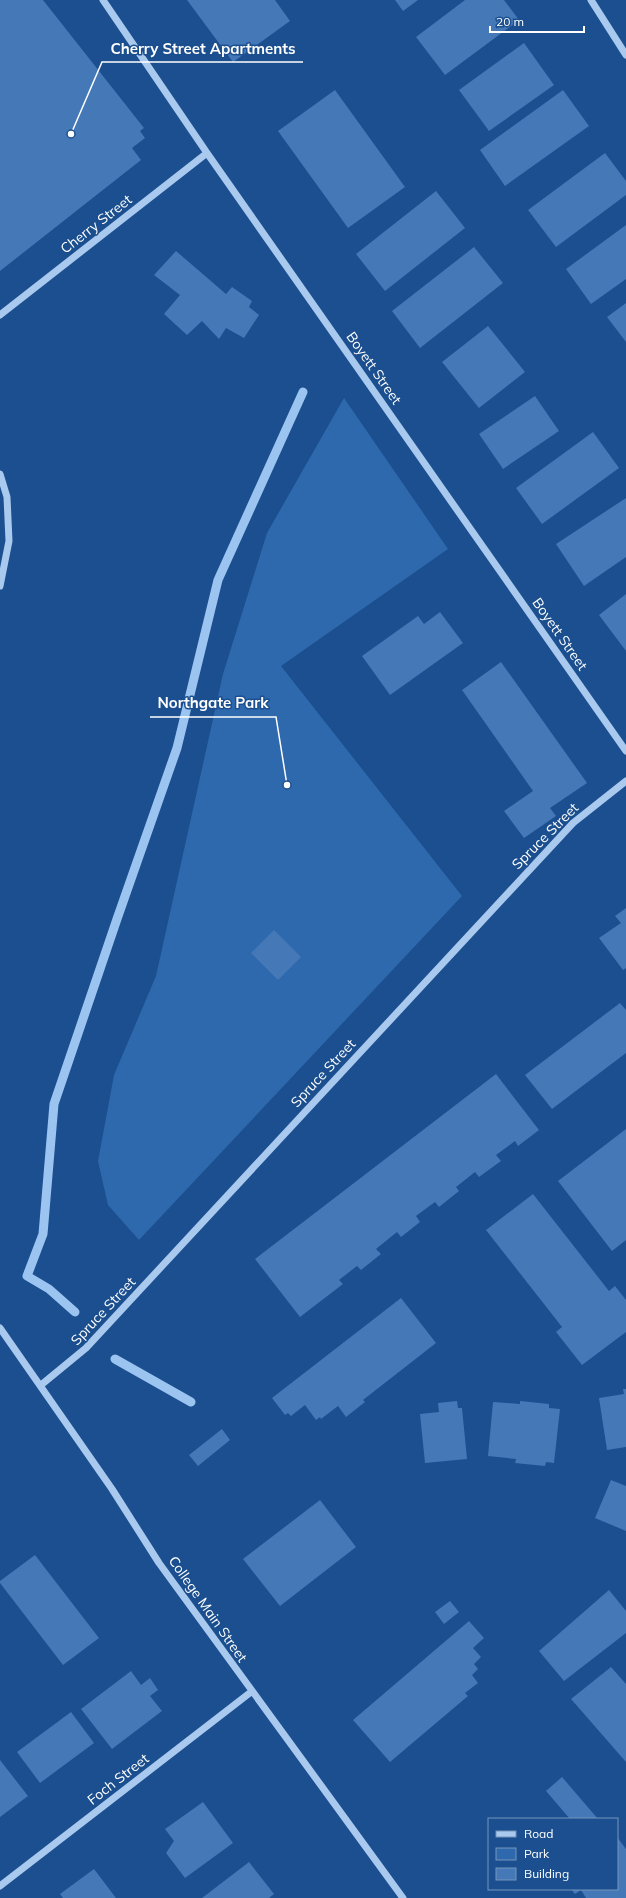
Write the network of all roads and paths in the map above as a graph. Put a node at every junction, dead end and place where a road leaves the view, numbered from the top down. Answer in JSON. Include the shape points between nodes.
{"nodes":[{"id":1,"x":103,"y":0,"type":"edge"},
{"id":2,"x":591,"y":0,"type":"edge"},
{"id":3,"x":626,"y":55,"type":"edge"},
{"id":4,"x":207,"y":153,"type":"junction"},
{"id":5,"x":0,"y":315,"type":"edge"},
{"id":6,"x":0,"y":474,"type":"edge"},
{"id":7,"x":0,"y":586,"type":"edge"},
{"id":8,"x":626,"y":751,"type":"edge"},
{"id":9,"x":626,"y":781,"type":"edge"},
{"id":10,"x":0,"y":1328,"type":"edge"},
{"id":11,"x":41,"y":1385,"type":"junction"},
{"id":12,"x":251,"y":1692,"type":"junction"},
{"id":13,"x":0,"y":1886,"type":"edge"},
{"id":14,"x":403,"y":1898,"type":"edge"}],
"edges":[{"from":1,"to":4,"type":"street","name":"Boyett Street"},
{"from":2,"to":3,"type":"street"},
{"from":4,"to":5,"type":"street","name":"Cherry Street"},
{"from":4,"to":8,"type":"street","name":"Boyett Street"},
{"from":6,"to":7,"type":"street","via":[[7,498],[9,541]]},
{"from":9,"to":11,"type":"street","name":"Spruce Street","via":[[573,823],[86,1348]]},
{"from":10,"to":11,"type":"street","name":"College Main Street"},
{"from":11,"to":12,"type":"street","name":"College Main Street","via":[[159,1563]]},
{"from":12,"to":13,"type":"street","name":"Foch Street"},
{"from":12,"to":14,"type":"street","name":"College Main Street"}]}
